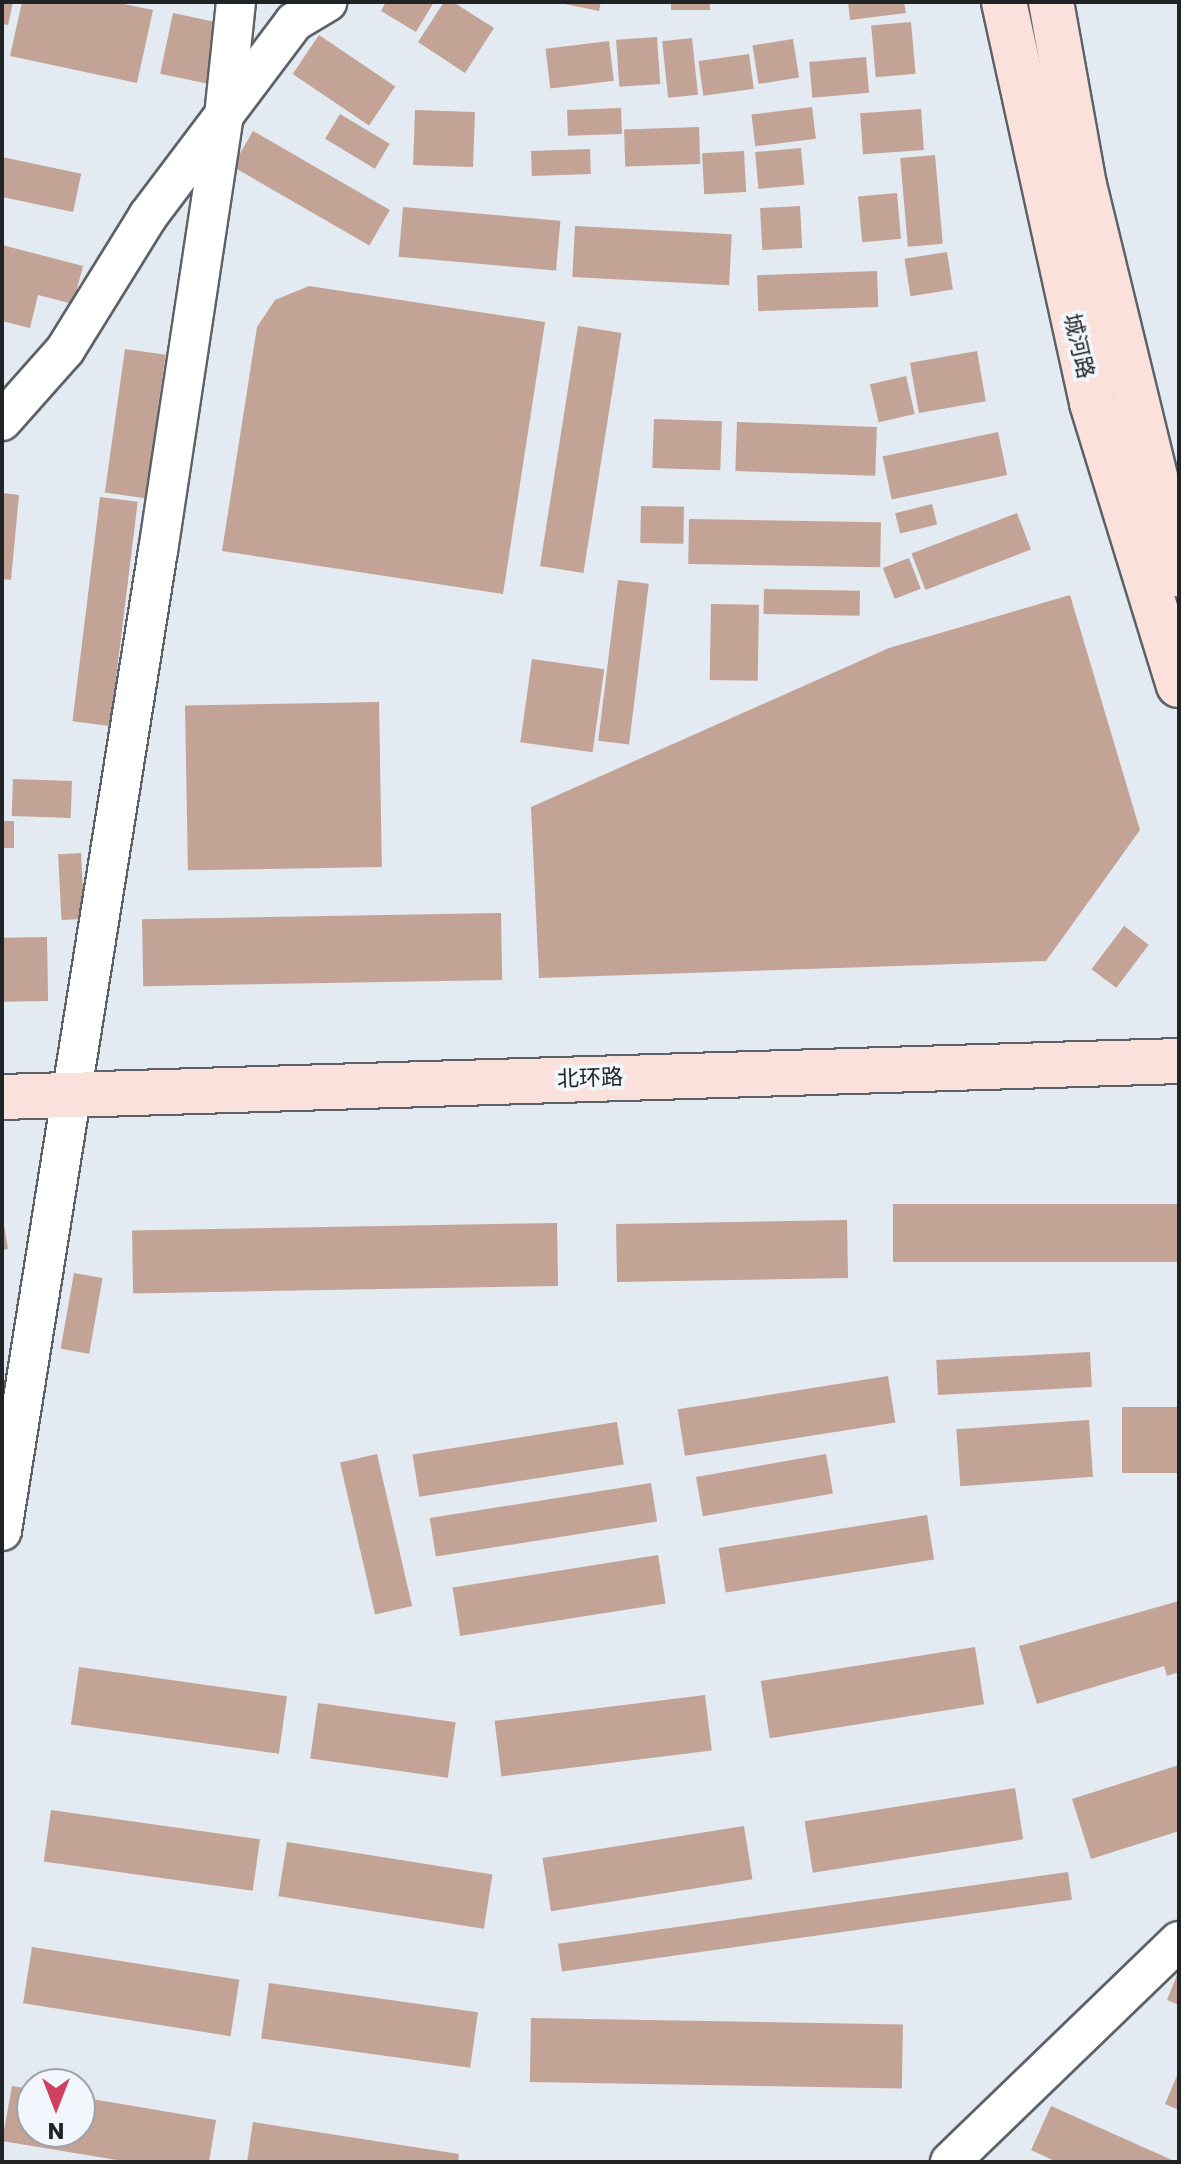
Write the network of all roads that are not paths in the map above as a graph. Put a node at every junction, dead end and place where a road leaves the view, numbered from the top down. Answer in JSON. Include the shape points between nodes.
{"nodes":[{"id":1,"x":236,"y":2,"type":"edge"},
{"id":2,"x":327,"y":2,"type":"edge"},
{"id":3,"x":1004,"y":2,"type":"edge"},
{"id":4,"x":1051,"y":2,"type":"edge"},
{"id":5,"x":224,"y":116,"type":"junction"},
{"id":6,"x":2,"y":421,"type":"edge"},
{"id":7,"x":1179,"y":575,"type":"edge"},
{"id":8,"x":1179,"y":685,"type":"edge"},
{"id":9,"x":1179,"y":1061,"type":"edge"},
{"id":10,"x":69,"y":1095,"type":"junction"},
{"id":11,"x":2,"y":1097,"type":"edge"},
{"id":12,"x":2,"y":1531,"type":"edge"},
{"id":13,"x":1179,"y":1941,"type":"edge"},
{"id":14,"x":950,"y":2162,"type":"edge"}],
"edges":[{"from":1,"to":5,"type":"street"},
{"from":2,"to":5,"type":"street","via":[[294,22]]},
{"from":3,"to":8,"type":"main road","name":"城河路","via":[[1092,403]]},
{"from":4,"to":7,"type":"main road","name":"城河路","via":[[1084,185]]},
{"from":5,"to":6,"type":"street","via":[[148,216],[65,350]]},
{"from":5,"to":10,"type":"street"},
{"from":9,"to":10,"type":"main road","name":"北环路"},
{"from":10,"to":11,"type":"main road","name":"北环路"},
{"from":10,"to":12,"type":"street"},
{"from":13,"to":14,"type":"street"}]}
